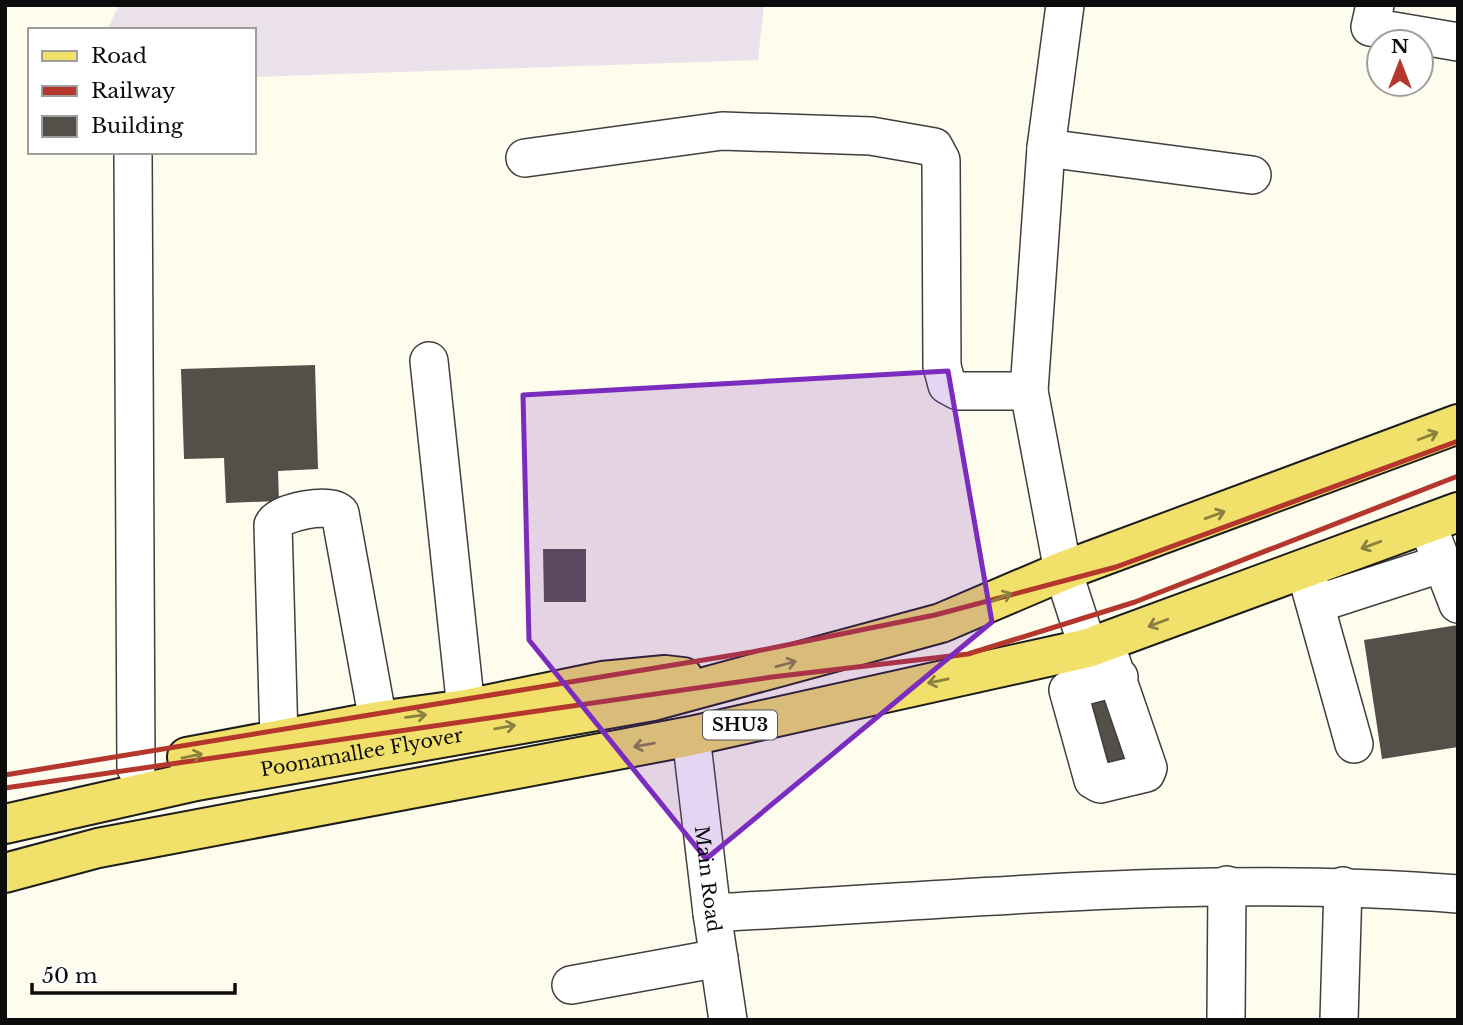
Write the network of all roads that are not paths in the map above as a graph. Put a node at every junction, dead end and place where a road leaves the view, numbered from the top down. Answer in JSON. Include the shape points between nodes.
{"nodes":[{"id":1,"x":1065,"y":5,"type":"edge"},
{"id":2,"x":1375,"y":5,"type":"edge"},
{"id":3,"x":1458,"y":42,"type":"edge"},
{"id":4,"x":1046,"y":148,"type":"junction"},
{"id":5,"x":133,"y":154,"type":"edge"},
{"id":6,"x":526,"y":158,"type":"dead end"},
{"id":7,"x":1252,"y":175,"type":"dead end"},
{"id":8,"x":429,"y":361,"type":"dead end"},
{"id":9,"x":1029,"y":391,"type":"junction"},
{"id":10,"x":1458,"y":424,"type":"edge"},
{"id":11,"x":1443,"y":518,"type":"edge"},
{"id":12,"x":1443,"y":563,"type":"junction"},
{"id":13,"x":1305,"y":569,"type":"junction"},
{"id":14,"x":1063,"y":570,"type":"junction"},
{"id":15,"x":1316,"y":604,"type":"junction"},
{"id":16,"x":1458,"y":604,"type":"edge"},
{"id":17,"x":1087,"y":662,"type":"junction"},
{"id":18,"x":720,"y":682,"type":"junction"},
{"id":19,"x":466,"y":709,"type":"junction"},
{"id":20,"x":378,"y":721,"type":"junction"},
{"id":21,"x":691,"y":736,"type":"junction"},
{"id":22,"x":279,"y":739,"type":"junction"},
{"id":23,"x":1354,"y":744,"type":"dead end"},
{"id":24,"x":136,"y":768,"type":"junction"},
{"id":25,"x":5,"y":797,"type":"edge"},
{"id":26,"x":5,"y":824,"type":"edge"},
{"id":27,"x":5,"y":873,"type":"edge"},
{"id":28,"x":1227,"y":885,"type":"junction"},
{"id":29,"x":1343,"y":887,"type":"junction"},
{"id":30,"x":1458,"y":894,"type":"edge"},
{"id":31,"x":712,"y":913,"type":"junction"},
{"id":32,"x":719,"y":958,"type":"junction"},
{"id":33,"x":571,"y":985,"type":"dead end"},
{"id":34,"x":729,"y":1020,"type":"edge"},
{"id":35,"x":1226,"y":1020,"type":"edge"},
{"id":36,"x":1339,"y":1020,"type":"edge"}],
"edges":[{"from":1,"to":4,"type":"street"},
{"from":2,"to":3,"type":"street","via":[[1370,27]]},
{"from":4,"to":7,"type":"street"},
{"from":4,"to":9,"type":"street"},
{"from":5,"to":24,"type":"street"},
{"from":6,"to":9,"type":"street","via":[[722,131],[871,136],[934,147],[942,160],[942,366],[947,385],[958,391]]},
{"from":8,"to":19,"type":"street"},
{"from":9,"to":14,"type":"street"},
{"from":14,"to":10,"type":"main road","number":"SHU3","one_way":true},
{"from":11,"to":12,"type":"street"},
{"from":11,"to":13,"type":"main road","number":"SHU3","one_way":true},
{"from":12,"to":15,"type":"street"},
{"from":12,"to":16,"type":"street"},
{"from":13,"to":15,"type":"street"},
{"from":13,"to":17,"type":"main road","number":"SHU3","one_way":true},
{"from":14,"to":17,"type":"street"},
{"from":18,"to":14,"type":"main road","number":"SHU3","one_way":true,"via":[[941,623]]},
{"from":15,"to":23,"type":"street"},
{"from":17,"to":21,"type":"main road","number":"SHU3","one_way":true},
{"from":18,"to":19,"type":"main road","via":[[665,675],[602,681]]},
{"from":26,"to":18,"type":"main road","name":"Poonamallee Flyover","number":"SHU3","one_way":true,"via":[[196,781],[653,701]]},
{"from":20,"to":19,"type":"main road","one_way":true},
{"from":20,"to":22,"type":"main road"},
{"from":20,"to":22,"type":"street","via":[[340,513],[329,507],[284,515],[273,525]]},
{"from":21,"to":27,"type":"main road","number":"SHU3","one_way":true,"via":[[98,848]]},
{"from":21,"to":31,"type":"street","name":"Main Road"},
{"from":24,"to":22,"type":"main road","one_way":true},
{"from":24,"to":25,"type":"main road"},
{"from":28,"to":29,"type":"street"},
{"from":28,"to":31,"type":"street"},
{"from":28,"to":35,"type":"street"},
{"from":29,"to":30,"type":"street"},
{"from":29,"to":36,"type":"street"},
{"from":31,"to":32,"type":"street","name":"Main Road"},
{"from":32,"to":33,"type":"street"},
{"from":32,"to":34,"type":"street","name":"Main Road"}]}
